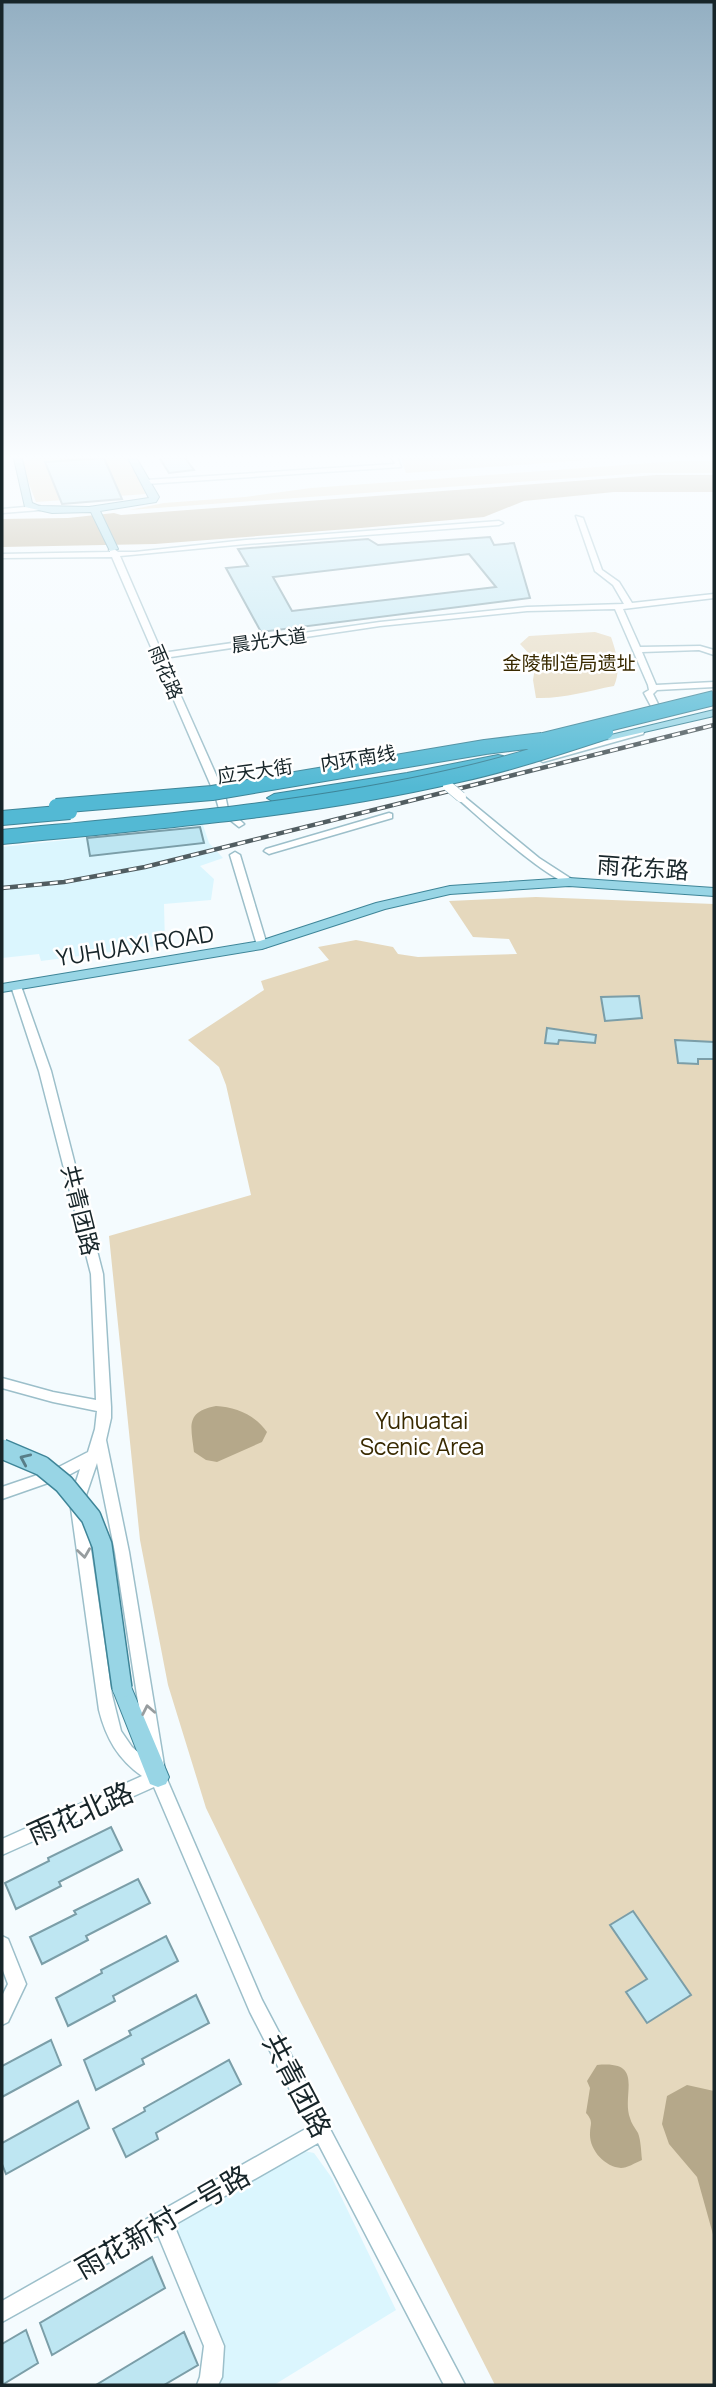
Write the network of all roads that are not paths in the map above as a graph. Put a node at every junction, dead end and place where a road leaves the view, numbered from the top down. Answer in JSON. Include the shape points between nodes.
{"nodes":[{"id":1,"x":119,"y":565,"type":"edge"},
{"id":2,"x":597,"y":565,"type":"edge"},
{"id":3,"x":714,"y":596,"type":"edge"},
{"id":4,"x":629,"y":606,"type":"junction"},
{"id":5,"x":618,"y":607,"type":"junction"},
{"id":6,"x":638,"y":650,"type":"junction"},
{"id":7,"x":714,"y":653,"type":"edge"},
{"id":8,"x":159,"y":656,"type":"junction"},
{"id":9,"x":714,"y":685,"type":"edge"},
{"id":10,"x":652,"y":688,"type":"junction"},
{"id":11,"x":714,"y":696,"type":"edge"},
{"id":12,"x":714,"y":706,"type":"edge"},
{"id":13,"x":656,"y":708,"type":"junction"},
{"id":14,"x":714,"y":713,"type":"edge"},
{"id":15,"x":676,"y":723,"type":"junction"},
{"id":16,"x":606,"y":732,"type":"junction"},
{"id":17,"x":640,"y":732,"type":"junction"},
{"id":18,"x":542,"y":740,"type":"junction"},
{"id":19,"x":448,"y":786,"type":"junction"},
{"id":20,"x":220,"y":795,"type":"junction"},
{"id":21,"x":2,"y":813,"type":"edge"},
{"id":22,"x":389,"y":816,"type":"dead end"},
{"id":23,"x":2,"y":818,"type":"edge"},
{"id":24,"x":231,"y":818,"type":"junction"},
{"id":25,"x":2,"y":825,"type":"edge"},
{"id":26,"x":2,"y":831,"type":"edge"},
{"id":27,"x":2,"y":837,"type":"edge"},
{"id":28,"x":2,"y":843,"type":"edge"},
{"id":29,"x":269,"y":851,"type":"dead end"},
{"id":30,"x":235,"y":855,"type":"dead end"},
{"id":31,"x":569,"y":883,"type":"junction"},
{"id":32,"x":714,"y":892,"type":"edge"},
{"id":33,"x":262,"y":945,"type":"junction"},
{"id":34,"x":7,"y":987,"type":"edge"},
{"id":35,"x":2,"y":1383,"type":"edge"},
{"id":36,"x":104,"y":1407,"type":"junction"},
{"id":37,"x":97,"y":1448,"type":"junction"},
{"id":38,"x":2,"y":1449,"type":"edge"},
{"id":39,"x":2,"y":1493,"type":"edge"},
{"id":40,"x":158,"y":1777,"type":"junction"},
{"id":41,"x":2,"y":1847,"type":"edge"},
{"id":42,"x":2,"y":1945,"type":"edge"},
{"id":43,"x":2,"y":2016,"type":"edge"},
{"id":44,"x":322,"y":2130,"type":"junction"},
{"id":45,"x":162,"y":2221,"type":"junction"},
{"id":46,"x":2,"y":2312,"type":"edge"},
{"id":47,"x":208,"y":2385,"type":"edge"},
{"id":48,"x":455,"y":2385,"type":"edge"}],
"edges":[{"from":1,"to":8,"type":"street","name":"雨花路"},
{"from":2,"to":4,"type":"street"},
{"from":3,"to":4,"type":"street","name":"晨光大道"},
{"from":4,"to":5,"type":"street","name":"晨光大道"},
{"from":5,"to":6,"type":"street"},
{"from":5,"to":8,"type":"street","name":"晨光大道","via":[[527,609],[380,624]]},
{"from":6,"to":7,"type":"street","via":[[701,648]]},
{"from":6,"to":10,"type":"street"},
{"from":8,"to":20,"type":"street","name":"雨花路"},
{"from":9,"to":10,"type":"street"},
{"from":10,"to":13,"type":"street","via":[[648,693]]},
{"from":11,"to":13,"type":"main road","name":"应天大街"},
{"from":11,"to":18,"type":"highway","name":"内环南线","bridge":true},
{"from":12,"to":16,"type":"highway","name":"内环南线"},
{"from":13,"to":15,"type":"main road"},
{"from":13,"to":20,"type":"main road","name":"应天大街","via":[[479,751]]},
{"from":14,"to":15,"type":"main road","name":"应天大街"},
{"from":15,"to":17,"type":"main road","name":"应天大街"},
{"from":16,"to":25,"type":"highway","name":"内环南线","bridge":true,"via":[[472,765],[338,788],[178,810]]},
{"from":16,"to":27,"type":"highway","bridge":true,"via":[[544,755],[484,770],[354,794],[258,810]]},
{"from":17,"to":19,"type":"street","name":"应天大街","via":[[460,778]]},
{"from":17,"to":24,"type":"main road","name":"应天大街"},
{"from":18,"to":21,"type":"highway","bridge":true,"via":[[212,793]]},
{"from":18,"to":23,"type":"highway","name":"内环南线","bridge":true,"via":[[438,764],[265,792]]},
{"from":19,"to":24,"type":"street","name":"应天大街"},
{"from":19,"to":31,"type":"street","bridge":true},
{"from":20,"to":21,"type":"main road","name":"应天大街"},
{"from":20,"to":24,"type":"street","name":"雨花路"},
{"from":22,"to":29,"type":"street"},
{"from":24,"to":26,"type":"main road","name":"应天大街"},
{"from":24,"to":28,"type":"street","name":"应天大街"},
{"from":30,"to":33,"type":"street"},
{"from":31,"to":32,"type":"main road","name":"雨花东路"},
{"from":31,"to":33,"type":"main road","name":"雨花东路","via":[[450,890],[381,906]]},
{"from":33,"to":34,"type":"main road","name":"YUHUAXI ROAD"},
{"from":34,"to":36,"type":"street","name":"共青团路","via":[[45,1071],[97,1274]]},
{"from":35,"to":36,"type":"street"},
{"from":36,"to":37,"type":"street","name":"共青团路"},
{"from":37,"to":39,"type":"street","via":[[60,1473]]},
{"from":40,"to":37,"type":"street","name":"共青团路","one_way":true,"via":[[122,1552]]},
{"from":37,"to":40,"type":"street","name":"共青团路","one_way":true,"via":[[77,1501],[107,1716],[122,1751]]},
{"from":40,"to":38,"type":"main road","one_way":true,"bridge":true,"via":[[122,1688],[102,1545],[91,1517],[42,1466]]},
{"from":40,"to":41,"type":"street","name":"雨花北路"},
{"from":40,"to":44,"type":"street","name":"共青团路","via":[[256,2006]]},
{"from":42,"to":43,"type":"street","via":[[17,1984]]},
{"from":44,"to":45,"type":"street","name":"雨花新村一号路"},
{"from":44,"to":48,"type":"street","name":"共青团路"},
{"from":45,"to":46,"type":"street","name":"雨花新村一号路"},
{"from":45,"to":47,"type":"street","via":[[215,2346]]}]}
